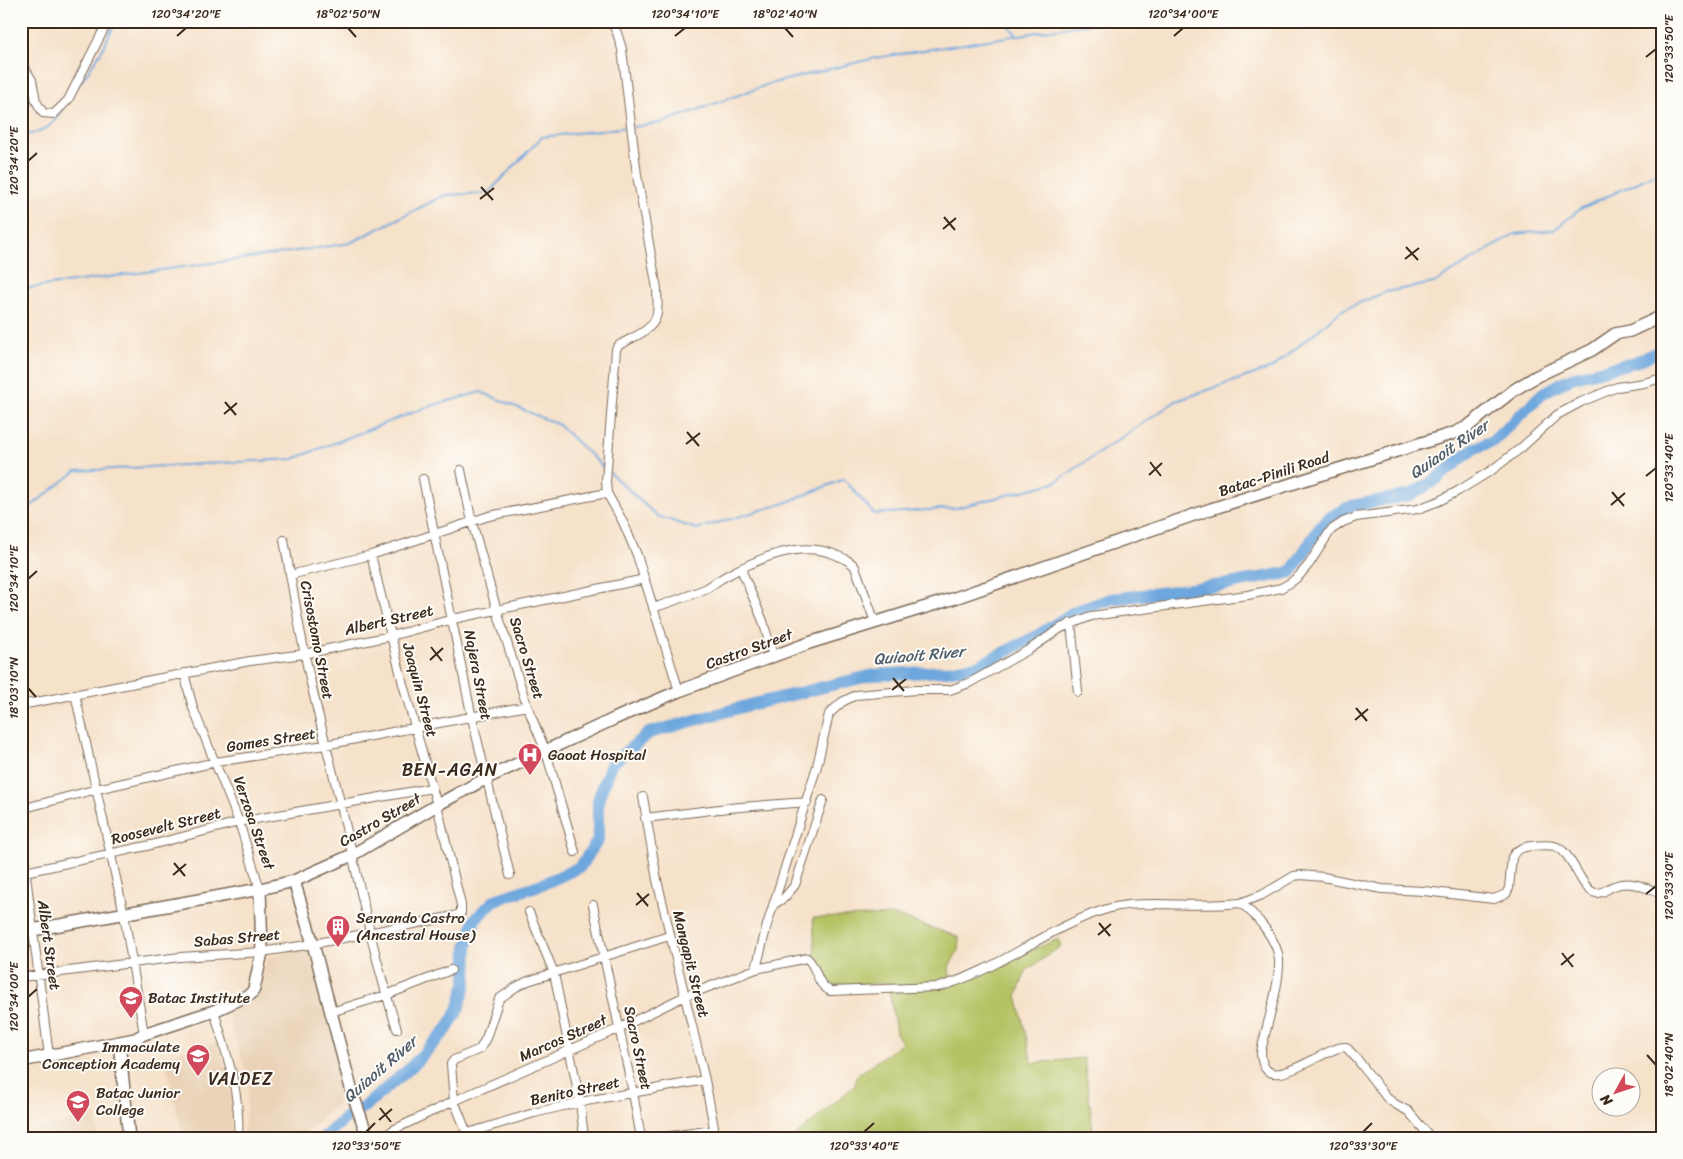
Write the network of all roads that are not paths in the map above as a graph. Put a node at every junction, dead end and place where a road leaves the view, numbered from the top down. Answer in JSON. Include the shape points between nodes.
{"nodes":[{"id":1,"x":108,"y":21,"type":"edge"},
{"id":2,"x":611,"y":21,"type":"edge"},
{"id":3,"x":21,"y":62,"type":"edge"},
{"id":4,"x":1662,"y":316,"type":"edge"},
{"id":5,"x":1662,"y":378,"type":"edge"},
{"id":6,"x":461,"y":470,"type":"dead end"},
{"id":7,"x":423,"y":478,"type":"dead end"},
{"id":8,"x":607,"y":493,"type":"junction"},
{"id":9,"x":472,"y":522,"type":"junction"},
{"id":10,"x":434,"y":535,"type":"junction"},
{"id":11,"x":284,"y":540,"type":"dead end"},
{"id":12,"x":371,"y":555,"type":"junction"},
{"id":13,"x":740,"y":569,"type":"junction"},
{"id":14,"x":290,"y":575,"type":"junction"},
{"id":15,"x":645,"y":579,"type":"junction"},
{"id":16,"x":653,"y":608,"type":"junction"},
{"id":17,"x":497,"y":611,"type":"junction"},
{"id":18,"x":453,"y":619,"type":"junction"},
{"id":19,"x":875,"y":622,"type":"junction"},
{"id":20,"x":1071,"y":623,"type":"junction"},
{"id":21,"x":391,"y":636,"type":"junction"},
{"id":22,"x":304,"y":654,"type":"junction"},
{"id":23,"x":773,"y":656,"type":"junction"},
{"id":24,"x":184,"y":673,"type":"junction"},
{"id":25,"x":679,"y":691,"type":"junction"},
{"id":26,"x":1078,"y":692,"type":"dead end"},
{"id":27,"x":75,"y":694,"type":"junction"},
{"id":28,"x":21,"y":705,"type":"edge"},
{"id":29,"x":527,"y":706,"type":"junction"},
{"id":30,"x":472,"y":718,"type":"junction"},
{"id":31,"x":415,"y":727,"type":"junction"},
{"id":32,"x":325,"y":745,"type":"junction"},
{"id":33,"x":546,"y":752,"type":"junction"},
{"id":34,"x":216,"y":762,"type":"junction"},
{"id":35,"x":488,"y":778,"type":"junction"},
{"id":36,"x":432,"y":788,"type":"junction"},
{"id":37,"x":97,"y":789,"type":"junction"},
{"id":38,"x":643,"y":797,"type":"dead end"},
{"id":39,"x":823,"y":800,"type":"dead end"},
{"id":40,"x":807,"y":802,"type":"junction"},
{"id":41,"x":341,"y":804,"type":"junction"},
{"id":42,"x":436,"y":805,"type":"junction"},
{"id":43,"x":21,"y":809,"type":"edge"},
{"id":44,"x":645,"y":818,"type":"junction"},
{"id":45,"x":239,"y":822,"type":"junction"},
{"id":46,"x":21,"y":837,"type":"edge"},
{"id":47,"x":575,"y":852,"type":"dead end"},
{"id":48,"x":111,"y":854,"type":"junction"},
{"id":49,"x":352,"y":855,"type":"junction"},
{"id":50,"x":25,"y":872,"type":"junction"},
{"id":51,"x":510,"y":875,"type":"dead end"},
{"id":52,"x":294,"y":881,"type":"junction"},
{"id":53,"x":260,"y":889,"type":"junction"},
{"id":54,"x":1662,"y":894,"type":"edge"},
{"id":55,"x":1240,"y":903,"type":"junction"},
{"id":56,"x":593,"y":905,"type":"dead end"},
{"id":57,"x":773,"y":905,"type":"junction"},
{"id":58,"x":529,"y":912,"type":"dead end"},
{"id":59,"x":124,"y":914,"type":"junction"},
{"id":60,"x":454,"y":916,"type":"joint"},
{"id":61,"x":27,"y":931,"type":"edge"},
{"id":62,"x":369,"y":933,"type":"junction"},
{"id":63,"x":670,"y":936,"type":"junction"},
{"id":64,"x":313,"y":944,"type":"junction"},
{"id":65,"x":262,"y":952,"type":"junction"},
{"id":66,"x":605,"y":957,"type":"junction"},
{"id":67,"x":133,"y":964,"type":"junction"},
{"id":68,"x":756,"y":969,"type":"junction"},
{"id":69,"x":452,"y":970,"type":"dead end"},
{"id":70,"x":554,"y":973,"type":"junction"},
{"id":71,"x":39,"y":974,"type":"junction"},
{"id":72,"x":21,"y":977,"type":"edge"},
{"id":73,"x":386,"y":995,"type":"junction"},
{"id":74,"x":685,"y":996,"type":"junction"},
{"id":75,"x":214,"y":1011,"type":"junction"},
{"id":76,"x":331,"y":1012,"type":"junction"},
{"id":77,"x":620,"y":1028,"type":"junction"},
{"id":78,"x":397,"y":1029,"type":"dead end"},
{"id":79,"x":144,"y":1034,"type":"junction"},
{"id":80,"x":119,"y":1042,"type":"junction"},
{"id":81,"x":570,"y":1050,"type":"junction"},
{"id":82,"x":49,"y":1056,"type":"junction"},
{"id":83,"x":21,"y":1061,"type":"edge"},
{"id":84,"x":705,"y":1080,"type":"junction"},
{"id":85,"x":634,"y":1093,"type":"junction"},
{"id":86,"x":454,"y":1101,"type":"junction"},
{"id":87,"x":580,"y":1102,"type":"junction"},
{"id":88,"x":715,"y":1134,"type":"edge"},
{"id":89,"x":468,"y":1135,"type":"edge"},
{"id":90,"x":129,"y":1138,"type":"edge"},
{"id":91,"x":238,"y":1138,"type":"edge"},
{"id":92,"x":368,"y":1138,"type":"edge"},
{"id":93,"x":384,"y":1138,"type":"edge"},
{"id":94,"x":452,"y":1138,"type":"edge"},
{"id":95,"x":584,"y":1138,"type":"edge"},
{"id":96,"x":641,"y":1138,"type":"edge"},
{"id":97,"x":656,"y":1138,"type":"edge"},
{"id":98,"x":1431,"y":1138,"type":"edge"}],
"edges":[{"from":1,"to":3,"type":"street","via":[[68,100],[54,114],[43,113],[38,107],[32,80]]},
{"from":2,"to":8,"type":"street","via":[[622,49],[637,175],[657,289],[657,308],[656,318],[645,331],[616,349],[607,451]]},
{"from":4,"to":19,"type":"main road","name":"Batac-Pinili Road","via":[[1630,331],[1615,334],[1592,350],[1537,376],[1467,428],[1211,509],[1006,582]]},
{"from":5,"to":20,"type":"street","via":[[1617,387],[1589,397],[1557,415],[1492,470],[1439,501],[1418,509],[1356,517],[1343,522],[1331,530],[1299,576],[1281,588],[1248,596],[1091,616]]},
{"from":6,"to":9,"type":"street","name":"Sacro Street"},
{"from":7,"to":10,"type":"street","name":"Najera Street"},
{"from":8,"to":9,"type":"street","name":"Crisostomo Street","via":[[502,512]]},
{"from":8,"to":15,"type":"street","via":[[630,537]]},
{"from":9,"to":10,"type":"street","name":"Crisostomo Street"},
{"from":9,"to":17,"type":"street","name":"Sacro Street"},
{"from":10,"to":12,"type":"street","name":"Crisostomo Street"},
{"from":10,"to":18,"type":"street","name":"Najera Street"},
{"from":11,"to":14,"type":"street"},
{"from":12,"to":14,"type":"street","name":"Crisostomo Street"},
{"from":12,"to":21,"type":"street","name":"Joaquin Street"},
{"from":13,"to":16,"type":"street","via":[[692,595]]},
{"from":13,"to":19,"type":"street","via":[[783,552],[828,551],[855,567]]},
{"from":13,"to":23,"type":"street","via":[[763,621]]},
{"from":14,"to":22,"type":"street","name":"Crisostomo Street"},
{"from":15,"to":16,"type":"street"},
{"from":15,"to":17,"type":"street","name":"Albert Street"},
{"from":16,"to":25,"type":"street"},
{"from":17,"to":18,"type":"street","name":"Albert Street"},
{"from":17,"to":29,"type":"street","name":"Sacro Street"},
{"from":18,"to":21,"type":"street","name":"Albert Street"},
{"from":18,"to":30,"type":"street","name":"Najera Street"},
{"from":19,"to":23,"type":"main road","name":"Castro Street"},
{"from":20,"to":26,"type":"street"},
{"from":20,"to":40,"type":"street","via":[[969,683],[950,690],[856,695],[842,702],[829,714]]},
{"from":21,"to":22,"type":"street","name":"Albert Street"},
{"from":21,"to":31,"type":"street","name":"Joaquin Street"},
{"from":22,"to":24,"type":"street","name":"Albert Street"},
{"from":22,"to":32,"type":"street","name":"Crisostomo Street"},
{"from":23,"to":25,"type":"main road","name":"Castro Street"},
{"from":24,"to":27,"type":"street","name":"Albert Street"},
{"from":24,"to":34,"type":"street","name":"Verzosa Street","via":[[193,708]]},
{"from":25,"to":33,"type":"main road","name":"Castro Street"},
{"from":27,"to":28,"type":"street","name":"Albert Street"},
{"from":27,"to":37,"type":"street"},
{"from":29,"to":30,"type":"street","name":"Gomes Street"},
{"from":29,"to":33,"type":"street","name":"Sacro Street"},
{"from":30,"to":31,"type":"street","name":"Gomes Street"},
{"from":30,"to":35,"type":"street","name":"Najera Street"},
{"from":31,"to":32,"type":"street","name":"Gomes Street"},
{"from":31,"to":36,"type":"street","name":"Joaquin Street"},
{"from":32,"to":34,"type":"street","name":"Gomes Street"},
{"from":32,"to":41,"type":"street","name":"Crisostomo Street"},
{"from":33,"to":35,"type":"main road","name":"Castro Street"},
{"from":33,"to":47,"type":"street","name":"Sacro Street"},
{"from":34,"to":37,"type":"street","name":"Gomes Street"},
{"from":34,"to":45,"type":"street","name":"Verzosa Street"},
{"from":35,"to":42,"type":"main road","name":"Castro Street"},
{"from":35,"to":51,"type":"street","name":"Najera Street"},
{"from":36,"to":41,"type":"street","name":"Roosevelt Street"},
{"from":36,"to":42,"type":"street","name":"Joaquin Street"},
{"from":37,"to":43,"type":"street","name":"Gomes Street"},
{"from":37,"to":48,"type":"street"},
{"from":38,"to":44,"type":"street","name":"Mangapit Street"},
{"from":39,"to":57,"type":"street","via":[[795,885]]},
{"from":40,"to":44,"type":"street"},
{"from":40,"to":57,"type":"street"},
{"from":41,"to":45,"type":"street","name":"Roosevelt Street"},
{"from":41,"to":49,"type":"street","name":"Crisostomo Street"},
{"from":42,"to":49,"type":"main road","name":"Castro Street"},
{"from":42,"to":60,"type":"street","name":"Joaquin Street","via":[[461,906],[461,913]]},
{"from":44,"to":63,"type":"street","name":"Mangapit Street"},
{"from":45,"to":48,"type":"street","name":"Roosevelt Street"},
{"from":45,"to":53,"type":"street","name":"Verzosa Street"},
{"from":46,"to":50,"type":"street","name":"Albert Street"},
{"from":48,"to":50,"type":"street","name":"Roosevelt Street"},
{"from":48,"to":59,"type":"street"},
{"from":49,"to":52,"type":"main road","name":"Castro Street"},
{"from":49,"to":62,"type":"street","name":"Crisostomo Street"},
{"from":50,"to":61,"type":"street","name":"Albert Street"},
{"from":52,"to":53,"type":"main road","name":"Castro Street"},
{"from":52,"to":64,"type":"main road"},
{"from":53,"to":59,"type":"main road","name":"Castro Street"},
{"from":53,"to":65,"type":"main road","name":"Verzosa Street"},
{"from":54,"to":55,"type":"street","via":[[1625,883],[1602,892],[1590,891],[1567,856],[1551,845],[1517,850],[1512,857],[1509,888],[1506,894],[1494,899],[1382,889],[1301,875]]},
{"from":55,"to":68,"type":"street","name":"Marcos Street","via":[[1120,905],[1070,924],[1003,961],[938,987],[830,991],[818,980],[807,958]]},
{"from":55,"to":98,"type":"street","via":[[1260,922],[1279,958],[1278,976],[1260,1052],[1264,1068],[1269,1072],[1284,1072],[1334,1048],[1346,1047],[1387,1098],[1408,1111]]},
{"from":56,"to":66,"type":"street","name":"Sacro Street"},
{"from":57,"to":68,"type":"street"},
{"from":58,"to":70,"type":"street"},
{"from":59,"to":61,"type":"main road","name":"Castro Street"},
{"from":59,"to":67,"type":"street"},
{"from":60,"to":62,"type":"street","name":"Sabas Street"},
{"from":61,"to":71,"type":"street","name":"Albert Street"},
{"from":62,"to":64,"type":"street","name":"Sabas Street"},
{"from":62,"to":73,"type":"street","name":"Crisostomo Street"},
{"from":63,"to":66,"type":"street"},
{"from":63,"to":74,"type":"street","name":"Mangapit Street"},
{"from":64,"to":65,"type":"street","name":"Sabas Street"},
{"from":64,"to":76,"type":"main road"},
{"from":65,"to":67,"type":"street","name":"Sabas Street","via":[[180,957]]},
{"from":65,"to":75,"type":"main road","name":"Verzosa Street","via":[[252,994]]},
{"from":66,"to":70,"type":"street"},
{"from":66,"to":77,"type":"street","name":"Sacro Street"},
{"from":67,"to":71,"type":"street","name":"Sabas Street"},
{"from":67,"to":79,"type":"street"},
{"from":68,"to":74,"type":"street","name":"Marcos Street"},
{"from":69,"to":73,"type":"street"},
{"from":70,"to":81,"type":"street"},
{"from":70,"to":86,"type":"street","via":[[528,981],[499,999],[481,1048],[451,1064]]},
{"from":71,"to":72,"type":"street","name":"Sabas Street"},
{"from":71,"to":82,"type":"street","name":"Albert Street"},
{"from":73,"to":76,"type":"street"},
{"from":73,"to":78,"type":"street","name":"Crisostomo Street"},
{"from":74,"to":77,"type":"street","name":"Marcos Street"},
{"from":74,"to":84,"type":"street","name":"Mangapit Street"},
{"from":75,"to":79,"type":"main road"},
{"from":75,"to":91,"type":"street","via":[[235,1087]]},
{"from":76,"to":92,"type":"main road"},
{"from":77,"to":81,"type":"street","name":"Marcos Street"},
{"from":77,"to":85,"type":"street","name":"Sacro Street"},
{"from":79,"to":80,"type":"main road"},
{"from":80,"to":82,"type":"main road"},
{"from":80,"to":90,"type":"main road"},
{"from":81,"to":86,"type":"street","name":"Marcos Street"},
{"from":81,"to":87,"type":"street"},
{"from":82,"to":83,"type":"main road"},
{"from":84,"to":85,"type":"street","name":"Benito Street"},
{"from":84,"to":88,"type":"street","name":"Mangapit Street"},
{"from":85,"to":87,"type":"street","name":"Benito Street"},
{"from":85,"to":96,"type":"street","name":"Sacro Street"},
{"from":86,"to":89,"type":"street"},
{"from":86,"to":93,"type":"street","name":"Marcos Street","via":[[393,1130]]},
{"from":87,"to":89,"type":"street","name":"Benito Street"},
{"from":87,"to":95,"type":"street"},
{"from":88,"to":97,"type":"street"},
{"from":89,"to":94,"type":"street","name":"Benito Street"}]}
